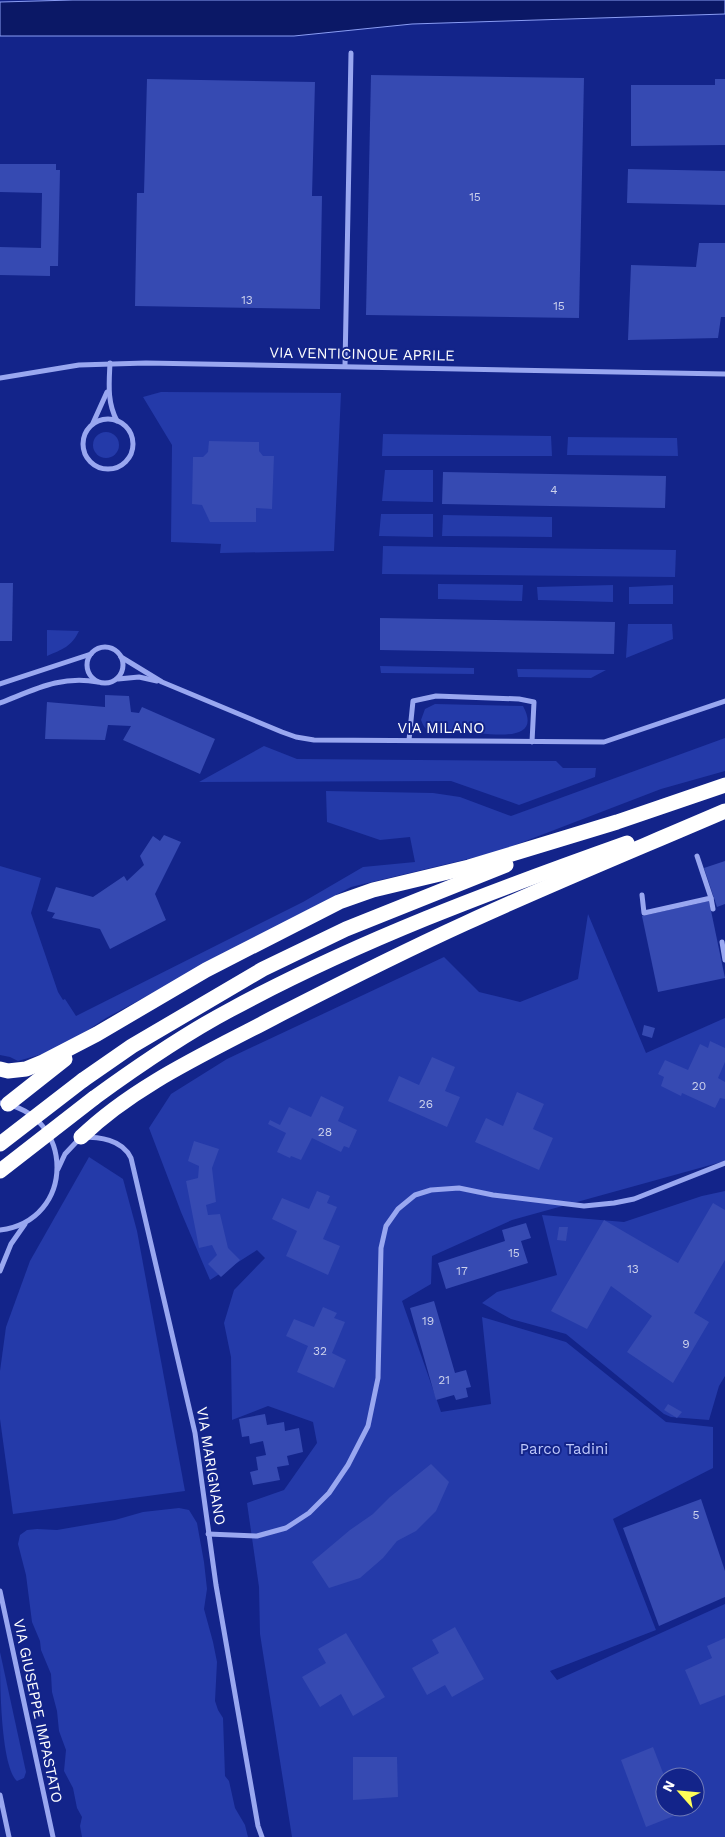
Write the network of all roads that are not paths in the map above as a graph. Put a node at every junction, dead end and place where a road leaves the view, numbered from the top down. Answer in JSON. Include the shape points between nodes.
{"nodes":[{"id":1,"x":351,"y":53,"type":"dead end"},
{"id":2,"x":110,"y":363,"type":"junction"},
{"id":3,"x":344,"y":366,"type":"junction"},
{"id":4,"x":725,"y":374,"type":"edge"},
{"id":5,"x":0,"y":378,"type":"edge"},
{"id":6,"x":108,"y":389,"type":"junction"},
{"id":7,"x":118,"y":421,"type":"junction"},
{"id":8,"x":92,"y":425,"type":"junction"},
{"id":9,"x":92,"y":654,"type":"junction"},
{"id":10,"x":121,"y":657,"type":"junction"},
{"id":11,"x":118,"y":679,"type":"junction"},
{"id":12,"x":98,"y":682,"type":"junction"},
{"id":13,"x":162,"y":682,"type":"junction"},
{"id":14,"x":0,"y":684,"type":"edge"},
{"id":15,"x":725,"y":702,"type":"edge"},
{"id":16,"x":0,"y":703,"type":"edge"},
{"id":17,"x":409,"y":740,"type":"junction"},
{"id":18,"x":532,"y":742,"type":"junction"},
{"id":19,"x":725,"y":785,"type":"edge"},
{"id":20,"x":725,"y":810,"type":"edge"},
{"id":21,"x":617,"y":822,"type":"junction"},
{"id":22,"x":697,"y":856,"type":"dead end"},
{"id":23,"x":642,"y":895,"type":"dead end"},
{"id":24,"x":711,"y":898,"type":"junction"},
{"id":25,"x":713,"y":909,"type":"dead end"},
{"id":26,"x":722,"y":942,"type":"dead end"},
{"id":27,"x":725,"y":960,"type":"edge"},
{"id":28,"x":97,"y":1034,"type":"junction"},
{"id":29,"x":0,"y":1069,"type":"edge"},
{"id":30,"x":3,"y":1102,"type":"edge"},
{"id":31,"x":81,"y":1137,"type":"junction"},
{"id":32,"x":0,"y":1144,"type":"edge"},
{"id":33,"x":725,"y":1163,"type":"edge"},
{"id":34,"x":58,"y":1169,"type":"junction"},
{"id":35,"x":0,"y":1171,"type":"edge"},
{"id":36,"x":31,"y":1219,"type":"junction"},
{"id":37,"x":0,"y":1230,"type":"edge"},
{"id":38,"x":0,"y":1271,"type":"edge"},
{"id":39,"x":208,"y":1534,"type":"junction"},
{"id":40,"x":0,"y":1591,"type":"edge"},
{"id":41,"x":0,"y":1795,"type":"edge"},
{"id":42,"x":10,"y":1837,"type":"edge"},
{"id":43,"x":52,"y":1837,"type":"edge"},
{"id":44,"x":262,"y":1837,"type":"edge"}],
"edges":[{"from":1,"to":3,"type":"street"},
{"from":2,"to":3,"type":"street","name":"VIA VENTICINQUE APRILE"},
{"from":2,"to":5,"type":"street","name":"VIA VENTICINQUE APRILE"},
{"from":2,"to":6,"type":"street"},
{"from":3,"to":4,"type":"street","name":"VIA VENTICINQUE APRILE"},
{"from":6,"to":7,"type":"street","via":[[112,412]]},
{"from":6,"to":8,"type":"street"},
{"from":7,"to":8,"type":"street","via":[[99,420]]},
{"from":7,"to":8,"type":"street","via":[[130,433],[131,452],[121,465],[109,469],[96,466],[87,459],[84,437]]},
{"from":9,"to":10,"type":"street","via":[[106,648],[116,651]]},
{"from":9,"to":12,"type":"street","via":[[88,670]]},
{"from":9,"to":14,"type":"street"},
{"from":10,"to":11,"type":"street","via":[[123,668]]},
{"from":10,"to":13,"type":"street"},
{"from":11,"to":12,"type":"street"},
{"from":11,"to":13,"type":"street","via":[[139,677]]},
{"from":12,"to":16,"type":"street","via":[[69,680],[51,683]]},
{"from":13,"to":17,"type":"street","name":"VIA MILANO","via":[[296,737]]},
{"from":15,"to":18,"type":"street","name":"VIA MILANO","via":[[604,742]]},
{"from":17,"to":18,"type":"street","name":"VIA MILANO"},
{"from":17,"to":18,"type":"street","name":"VIA MILANO","via":[[413,701],[436,696],[534,702]]},
{"from":19,"to":21,"type":"highway"},
{"from":20,"to":31,"type":"highway","via":[[468,922],[361,973],[174,1071],[122,1104]]},
{"from":20,"to":35,"type":"highway","bridge":true,"via":[[508,886],[339,955],[228,1011],[134,1069]]},
{"from":21,"to":28,"type":"highway","via":[[339,902],[206,970]]},
{"from":21,"to":32,"type":"highway","bridge":true,"via":[[346,929],[263,970],[132,1046]]},
{"from":22,"to":24,"type":"street"},
{"from":23,"to":24,"type":"street","via":[[644,913]]},
{"from":24,"to":25,"type":"street"},
{"from":26,"to":27,"type":"street"},
{"from":28,"to":29,"type":"highway","via":[[26,1069]]},
{"from":28,"to":30,"type":"highway"},
{"from":30,"to":34,"type":"street","via":[[29,1113],[46,1129],[56,1151]]},
{"from":31,"to":34,"type":"street","via":[[69,1149]]},
{"from":31,"to":39,"type":"street","name":"VIA MARIGNANO","via":[[111,1141],[126,1150],[130,1158],[195,1433]]},
{"from":33,"to":39,"type":"street","via":[[634,1199],[606,1204],[551,1203],[458,1188],[415,1195],[398,1209],[386,1226],[381,1248],[378,1378],[368,1426],[348,1465],[329,1493],[309,1513],[286,1528],[256,1536]]},
{"from":34,"to":36,"type":"street","via":[[49,1198]]},
{"from":36,"to":37,"type":"street"},
{"from":36,"to":38,"type":"street","via":[[14,1238]]},
{"from":39,"to":44,"type":"street","name":"VIA MARIGNANO"},
{"from":40,"to":43,"type":"street","name":"VIA GIUSEPPE IMPASTATO"},
{"from":41,"to":42,"type":"street"}]}
